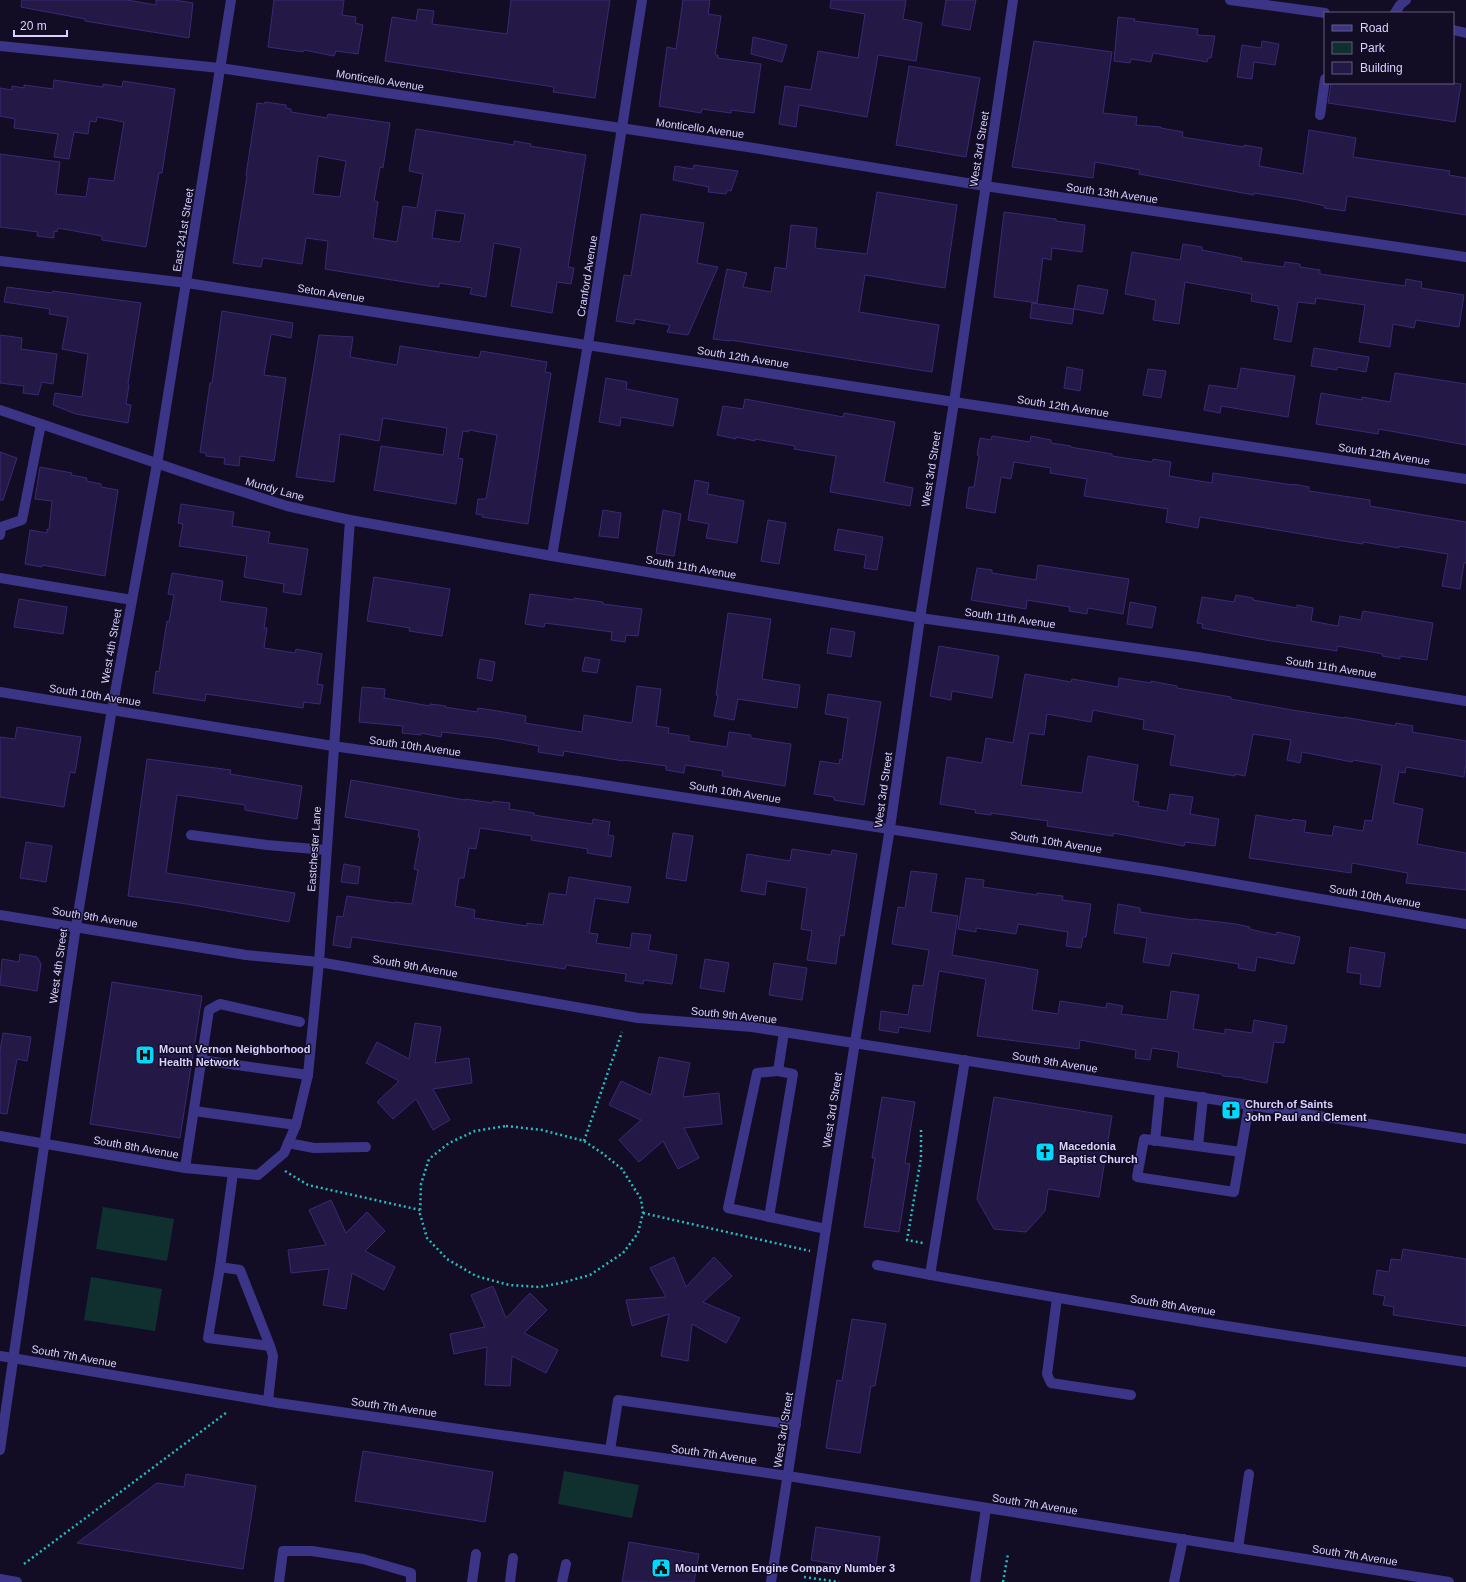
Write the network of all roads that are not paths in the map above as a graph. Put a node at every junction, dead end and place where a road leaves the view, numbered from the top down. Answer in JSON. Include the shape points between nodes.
{"nodes":[{"id":1,"x":231,"y":0,"type":"edge"},
{"id":2,"x":642,"y":0,"type":"edge"},
{"id":3,"x":1013,"y":0,"type":"edge"},
{"id":4,"x":1230,"y":0,"type":"edge"},
{"id":5,"x":1406,"y":0,"type":"edge"},
{"id":6,"x":1396,"y":12,"type":"edge"},
{"id":7,"x":1324,"y":14,"type":"edge"},
{"id":8,"x":1454,"y":30,"type":"edge"},
{"id":9,"x":1466,"y":33,"type":"edge"},
{"id":10,"x":0,"y":46,"type":"edge"},
{"id":11,"x":220,"y":68,"type":"junction"},
{"id":12,"x":1324,"y":84,"type":"edge"},
{"id":13,"x":1320,"y":115,"type":"dead end"},
{"id":14,"x":622,"y":128,"type":"junction"},
{"id":15,"x":754,"y":148,"type":"joint"},
{"id":16,"x":985,"y":186,"type":"junction"},
{"id":17,"x":1466,"y":258,"type":"edge"},
{"id":18,"x":0,"y":261,"type":"edge"},
{"id":19,"x":187,"y":282,"type":"junction"},
{"id":20,"x":588,"y":344,"type":"junction"},
{"id":21,"x":657,"y":355,"type":"joint"},
{"id":22,"x":954,"y":402,"type":"junction"},
{"id":23,"x":0,"y":410,"type":"edge"},
{"id":24,"x":41,"y":424,"type":"junction"},
{"id":25,"x":157,"y":464,"type":"junction"},
{"id":26,"x":1466,"y":479,"type":"edge"},
{"id":27,"x":350,"y":520,"type":"junction"},
{"id":28,"x":0,"y":535,"type":"edge"},
{"id":29,"x":552,"y":556,"type":"junction"},
{"id":30,"x":0,"y":578,"type":"edge"},
{"id":31,"x":132,"y":600,"type":"junction"},
{"id":32,"x":920,"y":618,"type":"junction"},
{"id":33,"x":0,"y":692,"type":"edge"},
{"id":34,"x":1466,"y":701,"type":"edge"},
{"id":35,"x":112,"y":709,"type":"junction"},
{"id":36,"x":333,"y":746,"type":"junction"},
{"id":37,"x":890,"y":828,"type":"junction"},
{"id":38,"x":191,"y":834,"type":"dead end"},
{"id":39,"x":326,"y":850,"type":"junction"},
{"id":40,"x":0,"y":914,"type":"edge"},
{"id":41,"x":1466,"y":924,"type":"edge"},
{"id":42,"x":76,"y":926,"type":"junction"},
{"id":43,"x":319,"y":962,"type":"junction"},
{"id":44,"x":300,"y":1022,"type":"dead end"},
{"id":45,"x":784,"y":1032,"type":"junction"},
{"id":46,"x":855,"y":1042,"type":"junction"},
{"id":47,"x":201,"y":1060,"type":"junction"},
{"id":48,"x":965,"y":1060,"type":"junction"},
{"id":49,"x":778,"y":1071,"type":"junction"},
{"id":50,"x":308,"y":1075,"type":"junction"},
{"id":51,"x":1160,"y":1091,"type":"junction"},
{"id":52,"x":1203,"y":1097,"type":"junction"},
{"id":53,"x":1249,"y":1105,"type":"junction"},
{"id":54,"x":194,"y":1111,"type":"junction"},
{"id":55,"x":296,"y":1125,"type":"junction"},
{"id":56,"x":0,"y":1136,"type":"edge"},
{"id":57,"x":1466,"y":1139,"type":"edge"},
{"id":58,"x":1156,"y":1141,"type":"junction"},
{"id":59,"x":44,"y":1143,"type":"junction"},
{"id":60,"x":288,"y":1143,"type":"junction"},
{"id":61,"x":1198,"y":1146,"type":"junction"},
{"id":62,"x":366,"y":1147,"type":"dead end"},
{"id":63,"x":1241,"y":1152,"type":"junction"},
{"id":64,"x":269,"y":1165,"type":"joint"},
{"id":65,"x":185,"y":1168,"type":"junction"},
{"id":66,"x":233,"y":1173,"type":"junction"},
{"id":67,"x":769,"y":1217,"type":"junction"},
{"id":68,"x":826,"y":1229,"type":"junction"},
{"id":69,"x":877,"y":1265,"type":"dead end"},
{"id":70,"x":220,"y":1267,"type":"junction"},
{"id":71,"x":930,"y":1275,"type":"junction"},
{"id":72,"x":1057,"y":1298,"type":"junction"},
{"id":73,"x":270,"y":1346,"type":"junction"},
{"id":74,"x":0,"y":1356,"type":"edge"},
{"id":75,"x":13,"y":1358,"type":"junction"},
{"id":76,"x":1466,"y":1362,"type":"edge"},
{"id":77,"x":1131,"y":1395,"type":"dead end"},
{"id":78,"x":268,"y":1401,"type":"junction"},
{"id":79,"x":796,"y":1425,"type":"junction"},
{"id":80,"x":0,"y":1450,"type":"edge"},
{"id":81,"x":610,"y":1450,"type":"junction"},
{"id":82,"x":1249,"y":1474,"type":"dead end"},
{"id":83,"x":788,"y":1476,"type":"junction"},
{"id":84,"x":986,"y":1508,"type":"junction"},
{"id":85,"x":1182,"y":1539,"type":"junction"},
{"id":86,"x":1238,"y":1548,"type":"junction"},
{"id":87,"x":476,"y":1554,"type":"dead end"},
{"id":88,"x":513,"y":1558,"type":"dead end"},
{"id":89,"x":566,"y":1564,"type":"dead end"},
{"id":90,"x":0,"y":1580,"type":"edge"},
{"id":91,"x":18,"y":1582,"type":"edge"},
{"id":92,"x":279,"y":1582,"type":"edge"},
{"id":93,"x":411,"y":1582,"type":"edge"},
{"id":94,"x":472,"y":1582,"type":"edge"},
{"id":95,"x":510,"y":1582,"type":"edge"},
{"id":96,"x":562,"y":1582,"type":"edge"},
{"id":97,"x":771,"y":1582,"type":"edge"},
{"id":98,"x":974,"y":1582,"type":"edge"},
{"id":99,"x":1174,"y":1582,"type":"edge"},
{"id":100,"x":1449,"y":1582,"type":"edge"}],
"edges":[{"from":1,"to":11,"type":"street","name":"East 241st Street"},
{"from":2,"to":14,"type":"street","name":"Cranford Avenue"},
{"from":3,"to":16,"type":"street","name":"West 3rd Street"},
{"from":4,"to":7,"type":"street"},
{"from":5,"to":6,"type":"street"},
{"from":8,"to":9,"type":"street"},
{"from":10,"to":11,"type":"street","name":"Monticello Avenue"},
{"from":11,"to":14,"type":"street","name":"Monticello Avenue"},
{"from":11,"to":19,"type":"street","name":"East 241st Street"},
{"from":12,"to":13,"type":"street"},
{"from":14,"to":15,"type":"street","name":"Monticello Avenue"},
{"from":14,"to":20,"type":"street","name":"Cranford Avenue"},
{"from":15,"to":16,"type":"street","name":"South 13th Avenue"},
{"from":16,"to":17,"type":"street","name":"South 13th Avenue"},
{"from":16,"to":22,"type":"street","name":"West 3rd Street"},
{"from":18,"to":19,"type":"street","name":"Seton Avenue"},
{"from":19,"to":20,"type":"street","name":"Seton Avenue"},
{"from":19,"to":25,"type":"street","name":"East 241st Street"},
{"from":20,"to":21,"type":"street","name":"Seton Avenue"},
{"from":20,"to":29,"type":"street","name":"Cranford Avenue"},
{"from":21,"to":22,"type":"street","name":"South 12th Avenue"},
{"from":22,"to":26,"type":"street","name":"South 12th Avenue"},
{"from":22,"to":32,"type":"street","name":"West 3rd Street"},
{"from":23,"to":24,"type":"street","name":"Mundy Lane"},
{"from":24,"to":25,"type":"street","name":"Mundy Lane"},
{"from":24,"to":28,"type":"street","via":[[22,520],[1,527]]},
{"from":25,"to":27,"type":"street","name":"Mundy Lane","via":[[287,506]]},
{"from":25,"to":31,"type":"street","name":"West 4th Street"},
{"from":27,"to":29,"type":"street","name":"Mundy Lane"},
{"from":27,"to":36,"type":"street","name":"Eastchester Lane"},
{"from":29,"to":32,"type":"street","name":"South 11th Avenue"},
{"from":30,"to":31,"type":"street"},
{"from":31,"to":35,"type":"street","name":"West 4th Street"},
{"from":32,"to":34,"type":"street","name":"South 11th Avenue","via":[[1197,657]]},
{"from":32,"to":37,"type":"street","name":"West 3rd Street"},
{"from":33,"to":35,"type":"street","name":"South 10th Avenue"},
{"from":35,"to":36,"type":"street","name":"South 10th Avenue"},
{"from":35,"to":42,"type":"street","name":"West 4th Street"},
{"from":36,"to":37,"type":"street","name":"South 10th Avenue"},
{"from":36,"to":39,"type":"street","name":"Eastchester Lane"},
{"from":37,"to":41,"type":"street","name":"South 10th Avenue"},
{"from":37,"to":46,"type":"street","name":"West 3rd Street"},
{"from":38,"to":39,"type":"street"},
{"from":39,"to":43,"type":"street","name":"Eastchester Lane"},
{"from":40,"to":42,"type":"street","name":"South 9th Avenue"},
{"from":42,"to":43,"type":"street","name":"South 9th Avenue","via":[[246,955]]},
{"from":42,"to":59,"type":"street","name":"West 4th Street"},
{"from":43,"to":45,"type":"street","name":"South 9th Avenue","via":[[638,1018]]},
{"from":43,"to":50,"type":"street","name":"Eastchester Lane"},
{"from":44,"to":47,"type":"street","via":[[220,1004],[209,1010]]},
{"from":45,"to":46,"type":"street","name":"South 9th Avenue"},
{"from":45,"to":49,"type":"street"},
{"from":46,"to":48,"type":"street","name":"South 9th Avenue"},
{"from":46,"to":68,"type":"street","name":"West 3rd Street"},
{"from":47,"to":50,"type":"street"},
{"from":47,"to":54,"type":"street"},
{"from":48,"to":51,"type":"street","name":"South 9th Avenue"},
{"from":48,"to":71,"type":"street"},
{"from":49,"to":67,"type":"street","via":[[793,1074]]},
{"from":49,"to":67,"type":"street","via":[[757,1073],[728,1208]]},
{"from":50,"to":55,"type":"street","name":"Eastchester Lane"},
{"from":51,"to":52,"type":"street","name":"South 9th Avenue"},
{"from":51,"to":58,"type":"street"},
{"from":52,"to":53,"type":"street","name":"South 9th Avenue"},
{"from":52,"to":61,"type":"street"},
{"from":53,"to":57,"type":"street","name":"South 9th Avenue"},
{"from":53,"to":63,"type":"street"},
{"from":54,"to":55,"type":"street"},
{"from":54,"to":65,"type":"street"},
{"from":55,"to":60,"type":"street","name":"Eastchester Lane"},
{"from":56,"to":59,"type":"street","name":"South 8th Avenue"},
{"from":58,"to":61,"type":"street"},
{"from":58,"to":63,"type":"street","via":[[1144,1139],[1137,1177],[1234,1192]]},
{"from":59,"to":65,"type":"street","name":"South 8th Avenue"},
{"from":59,"to":75,"type":"street","name":"West 4th Street"},
{"from":60,"to":62,"type":"street","via":[[314,1148]]},
{"from":60,"to":64,"type":"street","name":"Eastchester Lane","via":[[284,1153]]},
{"from":61,"to":63,"type":"street"},
{"from":64,"to":66,"type":"street","name":"South 8th Avenue","via":[[258,1175]]},
{"from":65,"to":66,"type":"street","name":"South 8th Avenue"},
{"from":66,"to":70,"type":"street"},
{"from":67,"to":68,"type":"street"},
{"from":68,"to":79,"type":"street","name":"West 3rd Street"},
{"from":69,"to":71,"type":"street","name":"South 8th Avenue"},
{"from":70,"to":73,"type":"street","via":[[240,1270]]},
{"from":70,"to":73,"type":"street","via":[[208,1338]]},
{"from":71,"to":72,"type":"street","name":"South 8th Avenue"},
{"from":72,"to":76,"type":"street","name":"South 8th Avenue","via":[[1318,1341]]},
{"from":72,"to":77,"type":"street","via":[[1046,1374],[1051,1383]]},
{"from":73,"to":78,"type":"street","via":[[273,1356]]},
{"from":74,"to":75,"type":"street","name":"South 7th Avenue"},
{"from":75,"to":78,"type":"street","name":"South 7th Avenue"},
{"from":75,"to":80,"type":"street","name":"West 4th Street"},
{"from":78,"to":81,"type":"street","name":"South 7th Avenue"},
{"from":79,"to":81,"type":"street","via":[[618,1400]]},
{"from":79,"to":83,"type":"street","name":"West 3rd Street"},
{"from":81,"to":83,"type":"street","name":"South 7th Avenue"},
{"from":82,"to":86,"type":"street"},
{"from":83,"to":84,"type":"street","name":"South 7th Avenue"},
{"from":83,"to":97,"type":"street","name":"West 3rd Street"},
{"from":84,"to":85,"type":"street","name":"South 7th Avenue"},
{"from":84,"to":98,"type":"street"},
{"from":85,"to":86,"type":"street","name":"South 7th Avenue"},
{"from":85,"to":99,"type":"street"},
{"from":86,"to":100,"type":"street","name":"South 7th Avenue"},
{"from":87,"to":94,"type":"street"},
{"from":88,"to":95,"type":"street"},
{"from":89,"to":96,"type":"street"},
{"from":90,"to":91,"type":"street"},
{"from":92,"to":93,"type":"street","via":[[283,1551],[312,1551],[363,1559],[411,1573]]}]}
